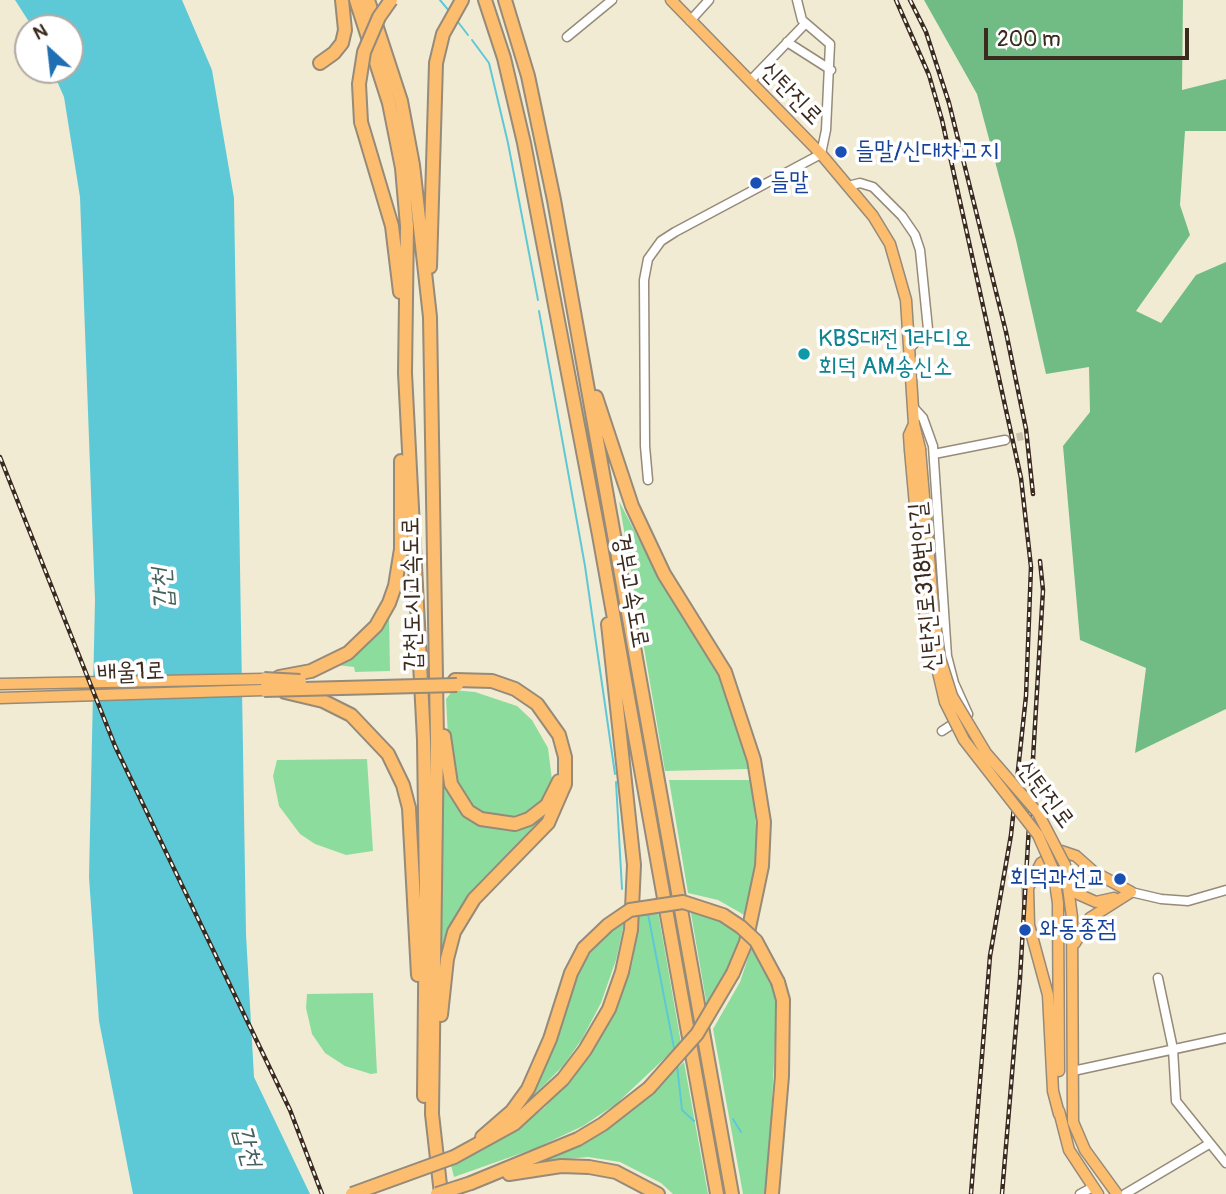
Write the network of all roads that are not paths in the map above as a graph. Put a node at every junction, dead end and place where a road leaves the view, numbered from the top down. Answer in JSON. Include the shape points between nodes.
{"nodes":[{"id":1,"x":342,"y":0,"type":"edge"},
{"id":2,"x":356,"y":0,"type":"edge"},
{"id":3,"x":368,"y":0,"type":"edge"},
{"id":4,"x":391,"y":0,"type":"edge"},
{"id":5,"x":461,"y":0,"type":"edge"},
{"id":6,"x":485,"y":0,"type":"edge"},
{"id":7,"x":505,"y":0,"type":"edge"},
{"id":8,"x":612,"y":0,"type":"edge"},
{"id":9,"x":671,"y":0,"type":"edge"},
{"id":10,"x":709,"y":0,"type":"edge"},
{"id":11,"x":797,"y":0,"type":"edge"},
{"id":12,"x":690,"y":21,"type":"junction"},
{"id":13,"x":805,"y":24,"type":"junction"},
{"id":14,"x":567,"y":37,"type":"dead end"},
{"id":15,"x":787,"y":42,"type":"junction"},
{"id":16,"x":320,"y":63,"type":"dead end"},
{"id":17,"x":831,"y":70,"type":"junction"},
{"id":18,"x":750,"y":81,"type":"junction"},
{"id":19,"x":821,"y":154,"type":"junction"},
{"id":20,"x":848,"y":186,"type":"junction"},
{"id":21,"x":429,"y":317,"type":"junction"},
{"id":22,"x":405,"y":335,"type":"junction"},
{"id":23,"x":911,"y":347,"type":"junction"},
{"id":24,"x":581,"y":352,"type":"junction"},
{"id":25,"x":405,"y":373,"type":"junction"},
{"id":26,"x":914,"y":407,"type":"junction"},
{"id":27,"x":1005,"y":440,"type":"tunnel mouth"},
{"id":28,"x":915,"y":449,"type":"junction"},
{"id":29,"x":933,"y":450,"type":"junction"},
{"id":30,"x":648,"y":480,"type":"dead end"},
{"id":31,"x":599,"y":535,"type":"junction"},
{"id":32,"x":434,"y":610,"type":"junction"},
{"id":33,"x":3,"y":682,"type":"edge"},
{"id":34,"x":456,"y":682,"type":"junction"},
{"id":35,"x":264,"y":685,"type":"junction"},
{"id":36,"x":0,"y":698,"type":"edge"},
{"id":37,"x":942,"y":731,"type":"dead end"},
{"id":38,"x":1069,"y":883,"type":"junction"},
{"id":39,"x":1226,"y":890,"type":"edge"},
{"id":40,"x":1131,"y":892,"type":"junction"},
{"id":41,"x":1073,"y":951,"type":"junction"},
{"id":42,"x":1158,"y":978,"type":"dead end"},
{"id":43,"x":1226,"y":1038,"type":"edge"},
{"id":44,"x":1173,"y":1049,"type":"junction"},
{"id":45,"x":433,"y":1053,"type":"junction"},
{"id":46,"x":1073,"y":1071,"type":"junction"},
{"id":47,"x":424,"y":1077,"type":"junction"},
{"id":48,"x":1059,"y":1114,"type":"junction"},
{"id":49,"x":1209,"y":1144,"type":"junction"},
{"id":50,"x":454,"y":1157,"type":"junction"},
{"id":51,"x":1226,"y":1163,"type":"edge"},
{"id":52,"x":471,"y":1183,"type":"junction"},
{"id":53,"x":1095,"y":1190,"type":"edge"},
{"id":54,"x":352,"y":1194,"type":"edge"},
{"id":55,"x":437,"y":1194,"type":"edge"},
{"id":56,"x":658,"y":1194,"type":"edge"},
{"id":57,"x":717,"y":1194,"type":"edge"},
{"id":58,"x":732,"y":1194,"type":"edge"},
{"id":59,"x":772,"y":1194,"type":"edge"},
{"id":60,"x":1080,"y":1194,"type":"edge"},
{"id":61,"x":1117,"y":1194,"type":"edge"},
{"id":62,"x":1125,"y":1194,"type":"edge"}],
"edges":[{"from":1,"to":16,"type":"highway","via":[[342,43]]},
{"from":2,"to":22,"type":"highway","name":"갑천도시고속도로","via":[[389,103],[402,168],[407,226]]},
{"from":3,"to":21,"type":"highway","name":"갑천도시고속도로","via":[[401,101],[415,177]]},
{"from":4,"to":22,"type":"highway","bridge":true,"via":[[364,52],[359,84],[361,122],[397,250]]},
{"from":5,"to":21,"type":"highway","via":[[443,34],[436,63]]},
{"from":6,"to":31,"type":"highway","name":"경부고속도로","via":[[522,131]]},
{"from":7,"to":24,"type":"highway","name":"경부고속도로","via":[[539,122]]},
{"from":8,"to":14,"type":"street"},
{"from":9,"to":12,"type":"main road","name":"신탄진로"},
{"from":10,"to":12,"type":"street"},
{"from":11,"to":13,"type":"street"},
{"from":12,"to":18,"type":"main road","name":"신탄진로"},
{"from":13,"to":15,"type":"street"},
{"from":13,"to":17,"type":"street","via":[[830,44]]},
{"from":15,"to":17,"type":"street"},
{"from":15,"to":18,"type":"street"},
{"from":17,"to":19,"type":"street"},
{"from":18,"to":19,"type":"main road","name":"신탄진로"},
{"from":19,"to":20,"type":"main road","name":"신탄진로"},
{"from":19,"to":30,"type":"street","via":[[675,232],[661,241],[648,259],[644,280]]},
{"from":20,"to":23,"type":"main road","name":"신탄진로","via":[[890,244],[906,300]]},
{"from":20,"to":23,"type":"street","via":[[873,187],[915,235],[928,329]]},
{"from":21,"to":32,"type":"highway","name":"갑천도시고속도로"},
{"from":22,"to":25,"type":"highway","name":"갑천도시고속도로"},
{"from":23,"to":26,"type":"main road","name":"신탄진로"},
{"from":24,"to":52,"type":"highway","bridge":true,"via":[[632,506],[664,574],[724,672],[754,760],[764,822],[762,866],[746,942],[733,973],[697,1034],[649,1088],[578,1139]]},
{"from":24,"to":58,"type":"highway","name":"경부고속도로"},
{"from":25,"to":35,"type":"highway","bridge":true,"via":[[401,549],[395,586],[376,626],[348,653],[311,671]]},
{"from":25,"to":47,"type":"highway","name":"갑천도시고속도로","via":[[424,740]]},
{"from":26,"to":28,"type":"main road","name":"신탄진로","via":[[909,435]]},
{"from":26,"to":29,"type":"street","name":"신탄진로318번안길","via":[[923,418]]},
{"from":27,"to":29,"type":"street"},
{"from":28,"to":38,"type":"main road","name":"신탄진로","bridge":true,"via":[[940,658],[952,696],[986,753],[1038,813],[1065,865]]},
{"from":28,"to":48,"type":"main road","name":"신탄진로","bridge":true,"via":[[925,616],[945,702],[964,740],[1038,835],[1054,869]]},
{"from":29,"to":37,"type":"street","name":"신탄진로318번안길","via":[[947,656],[968,714]]},
{"from":31,"to":50,"type":"highway","via":[[634,865],[632,918],[622,972],[608,1009],[563,1079],[514,1124]]},
{"from":31,"to":57,"type":"highway","name":"경부고속도로"},
{"from":32,"to":34,"type":"highway","via":[[446,758],[459,800],[481,819],[497,824],[514,824],[538,814],[555,794],[560,770],[553,738],[542,719],[526,702],[505,692]]},
{"from":32,"to":45,"type":"highway","name":"갑천도시고속도로"},
{"from":33,"to":35,"type":"main road","name":"배울1로"},
{"from":34,"to":35,"type":"highway","bridge":true},
{"from":34,"to":45,"type":"highway","via":[[492,681],[537,704],[559,735],[565,784],[548,823],[479,892],[454,932]]},
{"from":35,"to":36,"type":"main road","name":"배울1로"},
{"from":35,"to":47,"type":"highway","bridge":true,"via":[[323,701],[351,715],[388,754],[403,785],[410,832]]},
{"from":38,"to":40,"type":"main road","via":[[1078,894],[1096,902]]},
{"from":38,"to":41,"type":"main road","name":"신탄진로"},
{"from":39,"to":40,"type":"street","via":[[1188,901]]},
{"from":40,"to":41,"type":"main road","via":[[1090,918],[1076,937]]},
{"from":40,"to":48,"type":"main road","via":[[1061,851],[1041,863],[1028,888],[1029,925],[1048,995],[1053,1091]]},
{"from":41,"to":46,"type":"main road","name":"신탄진로"},
{"from":42,"to":44,"type":"street"},
{"from":43,"to":44,"type":"street"},
{"from":44,"to":46,"type":"street"},
{"from":44,"to":49,"type":"street","via":[[1176,1101]]},
{"from":45,"to":55,"type":"highway","name":"갑천도시고속도로"},
{"from":46,"to":61,"type":"main road","name":"신탄진로","via":[[1073,1122],[1078,1137]]},
{"from":47,"to":55,"type":"highway","name":"갑천도시고속도로"},
{"from":48,"to":53,"type":"main road","name":"신탄진로","via":[[1069,1150]]},
{"from":49,"to":51,"type":"street"},
{"from":49,"to":62,"type":"street"},
{"from":50,"to":54,"type":"highway","bridge":true},
{"from":50,"to":59,"type":"highway","bridge":true,"via":[[512,1111],[528,1089],[584,948],[630,910],[683,902],[723,915],[741,927],[763,950],[778,982],[783,1000],[782,1064]]},
{"from":52,"to":55,"type":"highway","bridge":true},
{"from":52,"to":56,"type":"highway","via":[[561,1166],[589,1167],[616,1172]]},
{"from":53,"to":60,"type":"street"}]}
